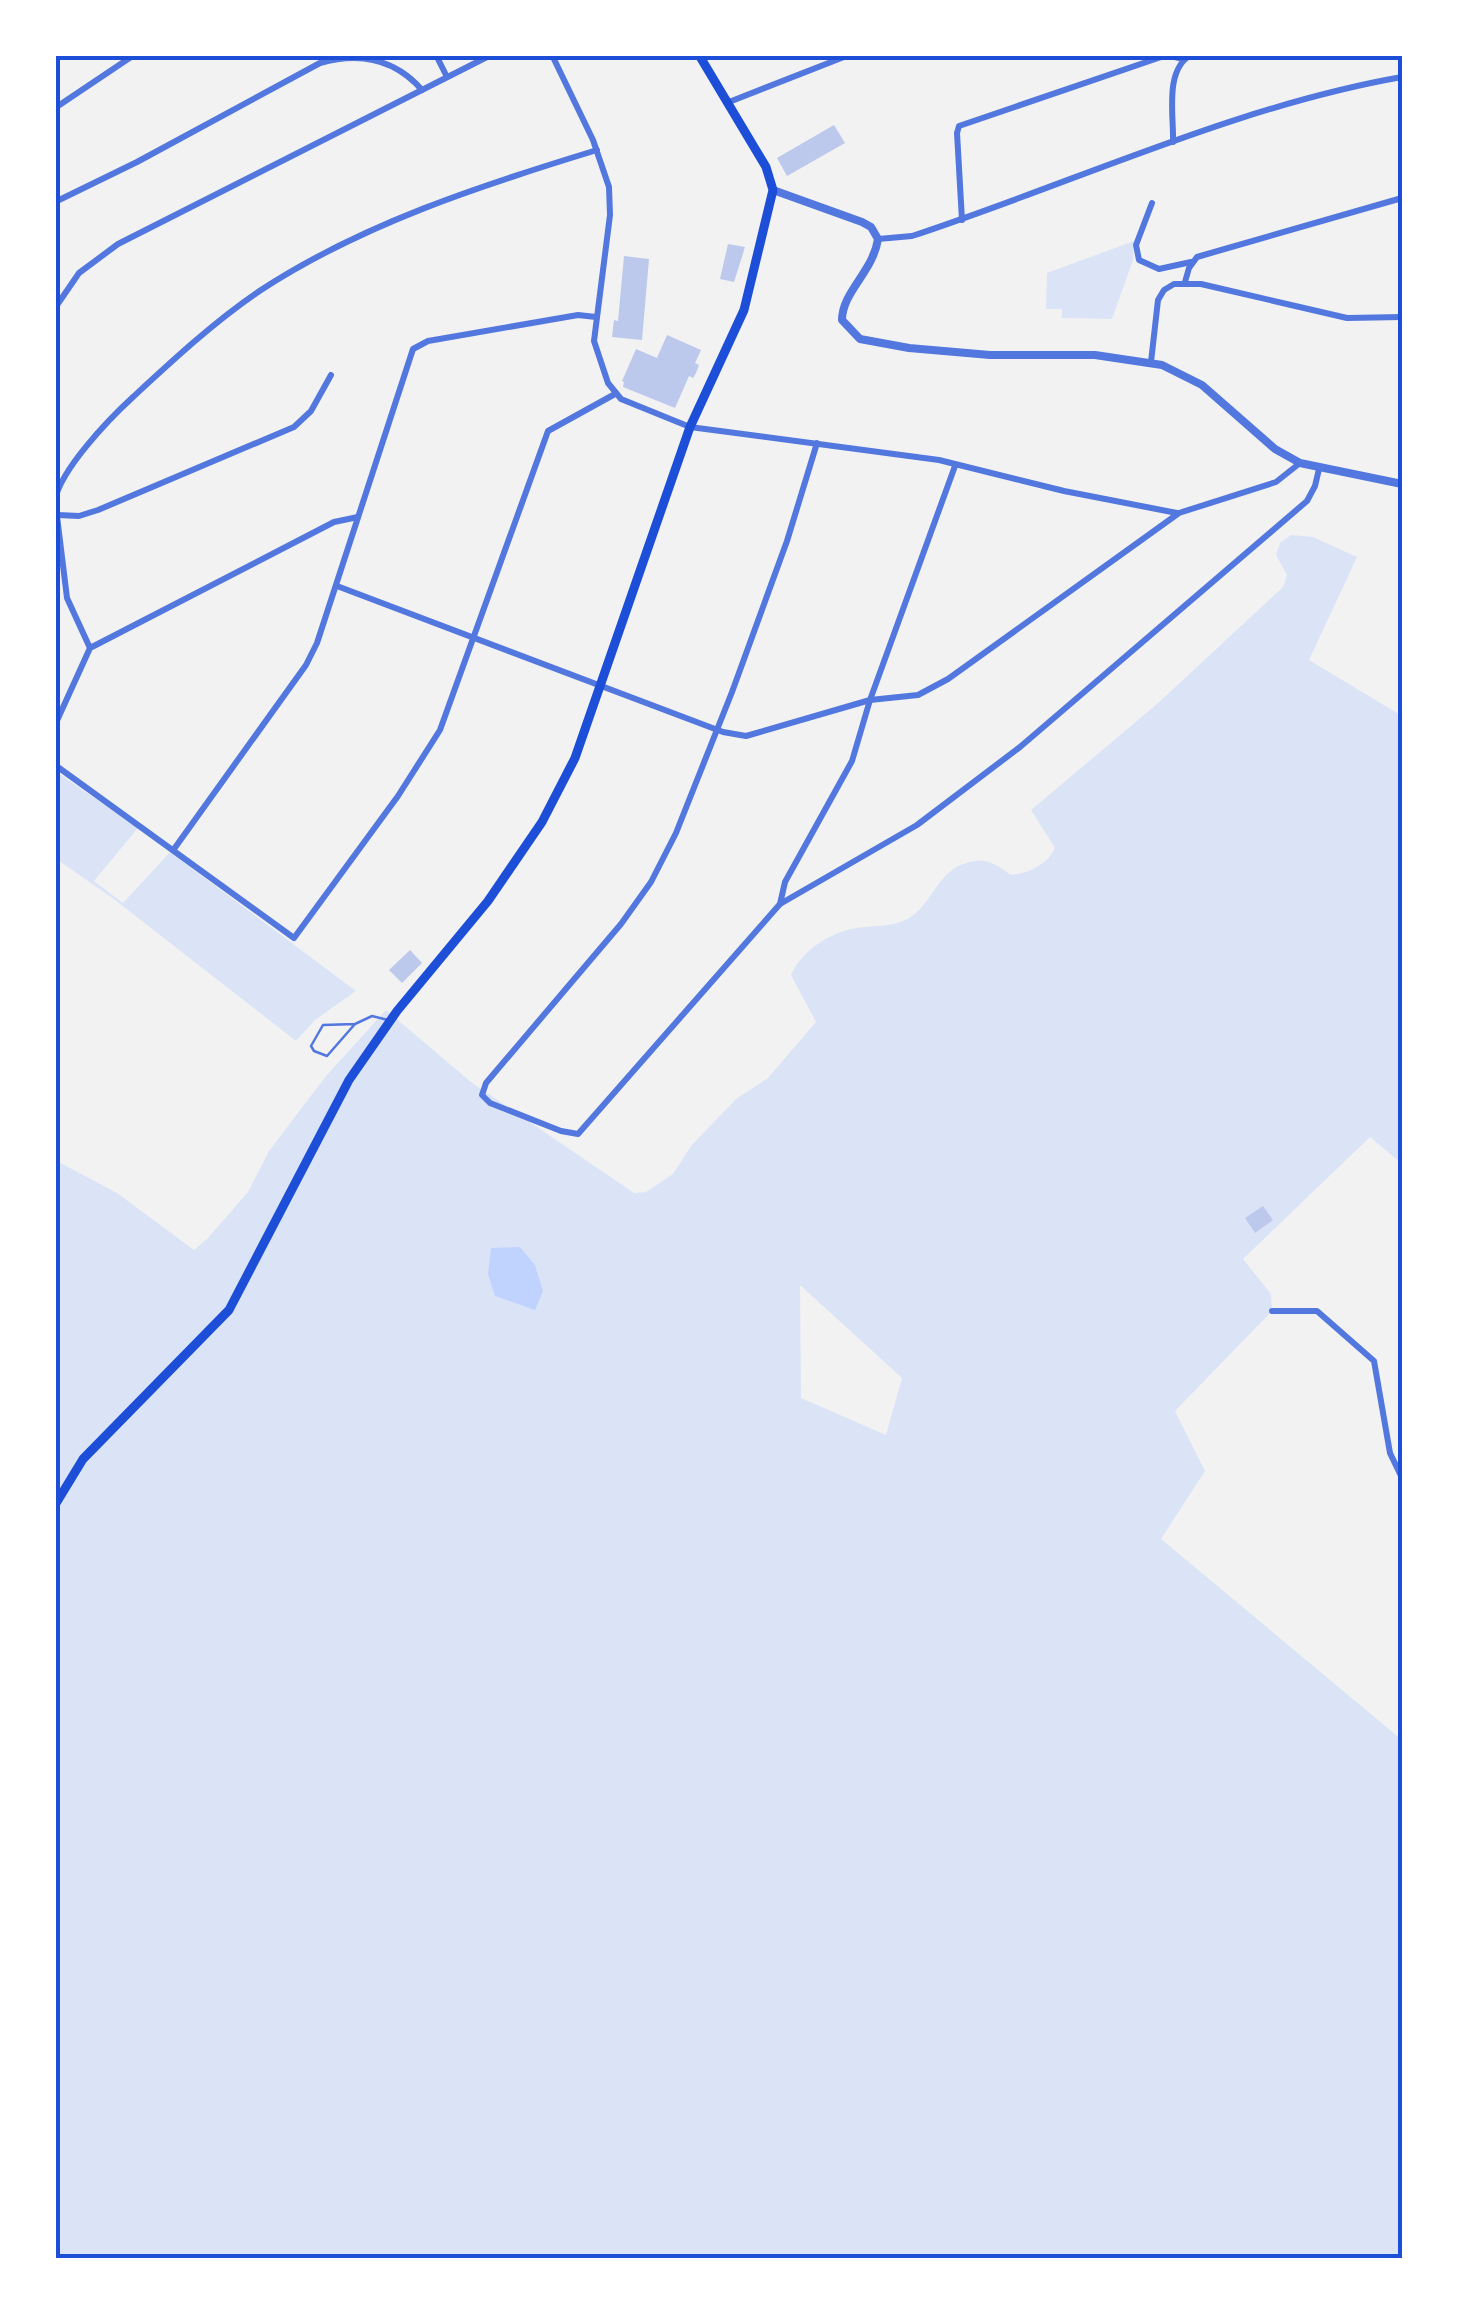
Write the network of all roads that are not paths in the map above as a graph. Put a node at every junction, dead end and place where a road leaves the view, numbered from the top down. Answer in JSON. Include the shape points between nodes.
{"nodes":[{"id":1,"x":134,"y":55,"type":"edge"},
{"id":2,"x":436,"y":55,"type":"edge"},
{"id":3,"x":492,"y":55,"type":"edge"},
{"id":4,"x":552,"y":55,"type":"edge"},
{"id":5,"x":699,"y":55,"type":"edge"},
{"id":6,"x":849,"y":55,"type":"edge"},
{"id":7,"x":1187,"y":57,"type":"edge"},
{"id":8,"x":1402,"y":76,"type":"edge"},
{"id":9,"x":447,"y":77,"type":"junction"},
{"id":10,"x":422,"y":90,"type":"junction"},
{"id":11,"x":729,"y":102,"type":"junction"},
{"id":12,"x":55,"y":108,"type":"edge"},
{"id":13,"x":1174,"y":142,"type":"junction"},
{"id":14,"x":597,"y":150,"type":"junction"},
{"id":15,"x":772,"y":190,"type":"junction"},
{"id":16,"x":1402,"y":198,"type":"edge"},
{"id":17,"x":55,"y":202,"type":"edge"},
{"id":18,"x":1152,"y":204,"type":"dead end"},
{"id":19,"x":962,"y":220,"type":"junction"},
{"id":20,"x":878,"y":238,"type":"junction"},
{"id":21,"x":1192,"y":262,"type":"junction"},
{"id":22,"x":1186,"y":282,"type":"junction"},
{"id":23,"x":55,"y":308,"type":"edge"},
{"id":24,"x":596,"y":317,"type":"junction"},
{"id":25,"x":1402,"y":317,"type":"edge"},
{"id":26,"x":1151,"y":362,"type":"junction"},
{"id":27,"x":331,"y":374,"type":"dead end"},
{"id":28,"x":615,"y":394,"type":"junction"},
{"id":29,"x":690,"y":426,"type":"junction"},
{"id":30,"x":818,"y":443,"type":"junction"},
{"id":31,"x":1300,"y":463,"type":"junction"},
{"id":32,"x":956,"y":466,"type":"junction"},
{"id":33,"x":1319,"y":469,"type":"junction"},
{"id":34,"x":1402,"y":484,"type":"edge"},
{"id":35,"x":55,"y":500,"type":"edge"},
{"id":36,"x":1178,"y":513,"type":"junction"},
{"id":37,"x":58,"y":515,"type":"edge"},
{"id":38,"x":358,"y":517,"type":"junction"},
{"id":39,"x":337,"y":586,"type":"junction"},
{"id":40,"x":475,"y":638,"type":"junction"},
{"id":41,"x":90,"y":648,"type":"junction"},
{"id":42,"x":602,"y":688,"type":"junction"},
{"id":43,"x":870,"y":700,"type":"junction"},
{"id":44,"x":55,"y":726,"type":"edge"},
{"id":45,"x":716,"y":730,"type":"junction"},
{"id":46,"x":55,"y":765,"type":"edge"},
{"id":47,"x":174,"y":849,"type":"junction"},
{"id":48,"x":780,"y":904,"type":"junction"},
{"id":49,"x":389,"y":1021,"type":"junction"},
{"id":50,"x":355,"y":1024,"type":"junction"},
{"id":51,"x":1272,"y":1312,"type":"dead end"},
{"id":52,"x":1402,"y":1478,"type":"edge"},
{"id":53,"x":55,"y":1504,"type":"edge"}],
"edges":[{"from":1,"to":12,"type":"street"},
{"from":2,"to":9,"type":"street"},
{"from":3,"to":9,"type":"street"},
{"from":4,"to":14,"type":"street"},
{"from":5,"to":11,"type":"main road"},
{"from":6,"to":11,"type":"street"},
{"from":7,"to":13,"type":"street","via":[[1174,78]]},
{"from":7,"to":19,"type":"street","via":[[1167,55],[959,126]]},
{"from":8,"to":13,"type":"street"},
{"from":9,"to":10,"type":"street"},
{"from":10,"to":17,"type":"street","via":[[384,62],[352,57],[320,64]]},
{"from":10,"to":23,"type":"street","via":[[118,244],[78,273]]},
{"from":11,"to":15,"type":"main road"},
{"from":13,"to":19,"type":"street"},
{"from":14,"to":24,"type":"street","via":[[610,202]]},
{"from":14,"to":35,"type":"street","via":[[462,193],[260,291],[113,416]]},
{"from":15,"to":20,"type":"street","via":[[862,222]]},
{"from":15,"to":29,"type":"main road","via":[[744,310]]},
{"from":16,"to":21,"type":"street"},
{"from":18,"to":21,"type":"street","via":[[1136,245],[1139,260],[1159,269]]},
{"from":19,"to":20,"type":"street","via":[[912,236]]},
{"from":20,"to":26,"type":"street","via":[[873,261],[842,310],[842,320],[860,339],[954,352]]},
{"from":21,"to":22,"type":"street"},
{"from":22,"to":25,"type":"street","via":[[1347,318]]},
{"from":22,"to":26,"type":"street","via":[[1160,294]]},
{"from":24,"to":28,"type":"street","via":[[596,351]]},
{"from":24,"to":38,"type":"street","via":[[418,343]]},
{"from":26,"to":31,"type":"street","via":[[1202,385]]},
{"from":27,"to":37,"type":"street","via":[[294,427],[98,510]]},
{"from":28,"to":29,"type":"street"},
{"from":28,"to":40,"type":"street","via":[[548,431]]},
{"from":29,"to":30,"type":"street"},
{"from":29,"to":42,"type":"main road"},
{"from":30,"to":32,"type":"street"},
{"from":30,"to":45,"type":"street"},
{"from":31,"to":33,"type":"street"},
{"from":31,"to":36,"type":"street","via":[[1276,482]]},
{"from":32,"to":36,"type":"street"},
{"from":32,"to":43,"type":"street"},
{"from":33,"to":34,"type":"street"},
{"from":33,"to":48,"type":"street","via":[[1307,501],[1020,747],[917,825]]},
{"from":35,"to":37,"type":"street"},
{"from":36,"to":43,"type":"street","via":[[948,679],[918,695]]},
{"from":37,"to":41,"type":"street","via":[[68,598]]},
{"from":38,"to":39,"type":"street"},
{"from":38,"to":41,"type":"street","via":[[334,522]]},
{"from":39,"to":40,"type":"street"},
{"from":39,"to":47,"type":"street","via":[[306,665]]},
{"from":40,"to":42,"type":"street"},
{"from":40,"to":47,"type":"street","via":[[423,759],[294,938]]},
{"from":41,"to":44,"type":"street"},
{"from":42,"to":45,"type":"street"},
{"from":42,"to":49,"type":"main road","via":[[542,822],[470,924]]},
{"from":43,"to":45,"type":"street","via":[[746,736]]},
{"from":43,"to":48,"type":"street","via":[[852,761],[785,882]]},
{"from":45,"to":48,"type":"street","via":[[651,882],[482,1095],[578,1134]]},
{"from":46,"to":47,"type":"street"},
{"from":49,"to":50,"type":"lane","via":[[372,1016]]},
{"from":49,"to":53,"type":"main road","via":[[349,1080],[229,1310],[83,1459]]},
{"from":50,"to":50,"type":"lane","via":[[328,1056],[311,1046],[323,1025]]},
{"from":51,"to":52,"type":"street","via":[[1317,1311],[1374,1362],[1390,1452]]}]}
